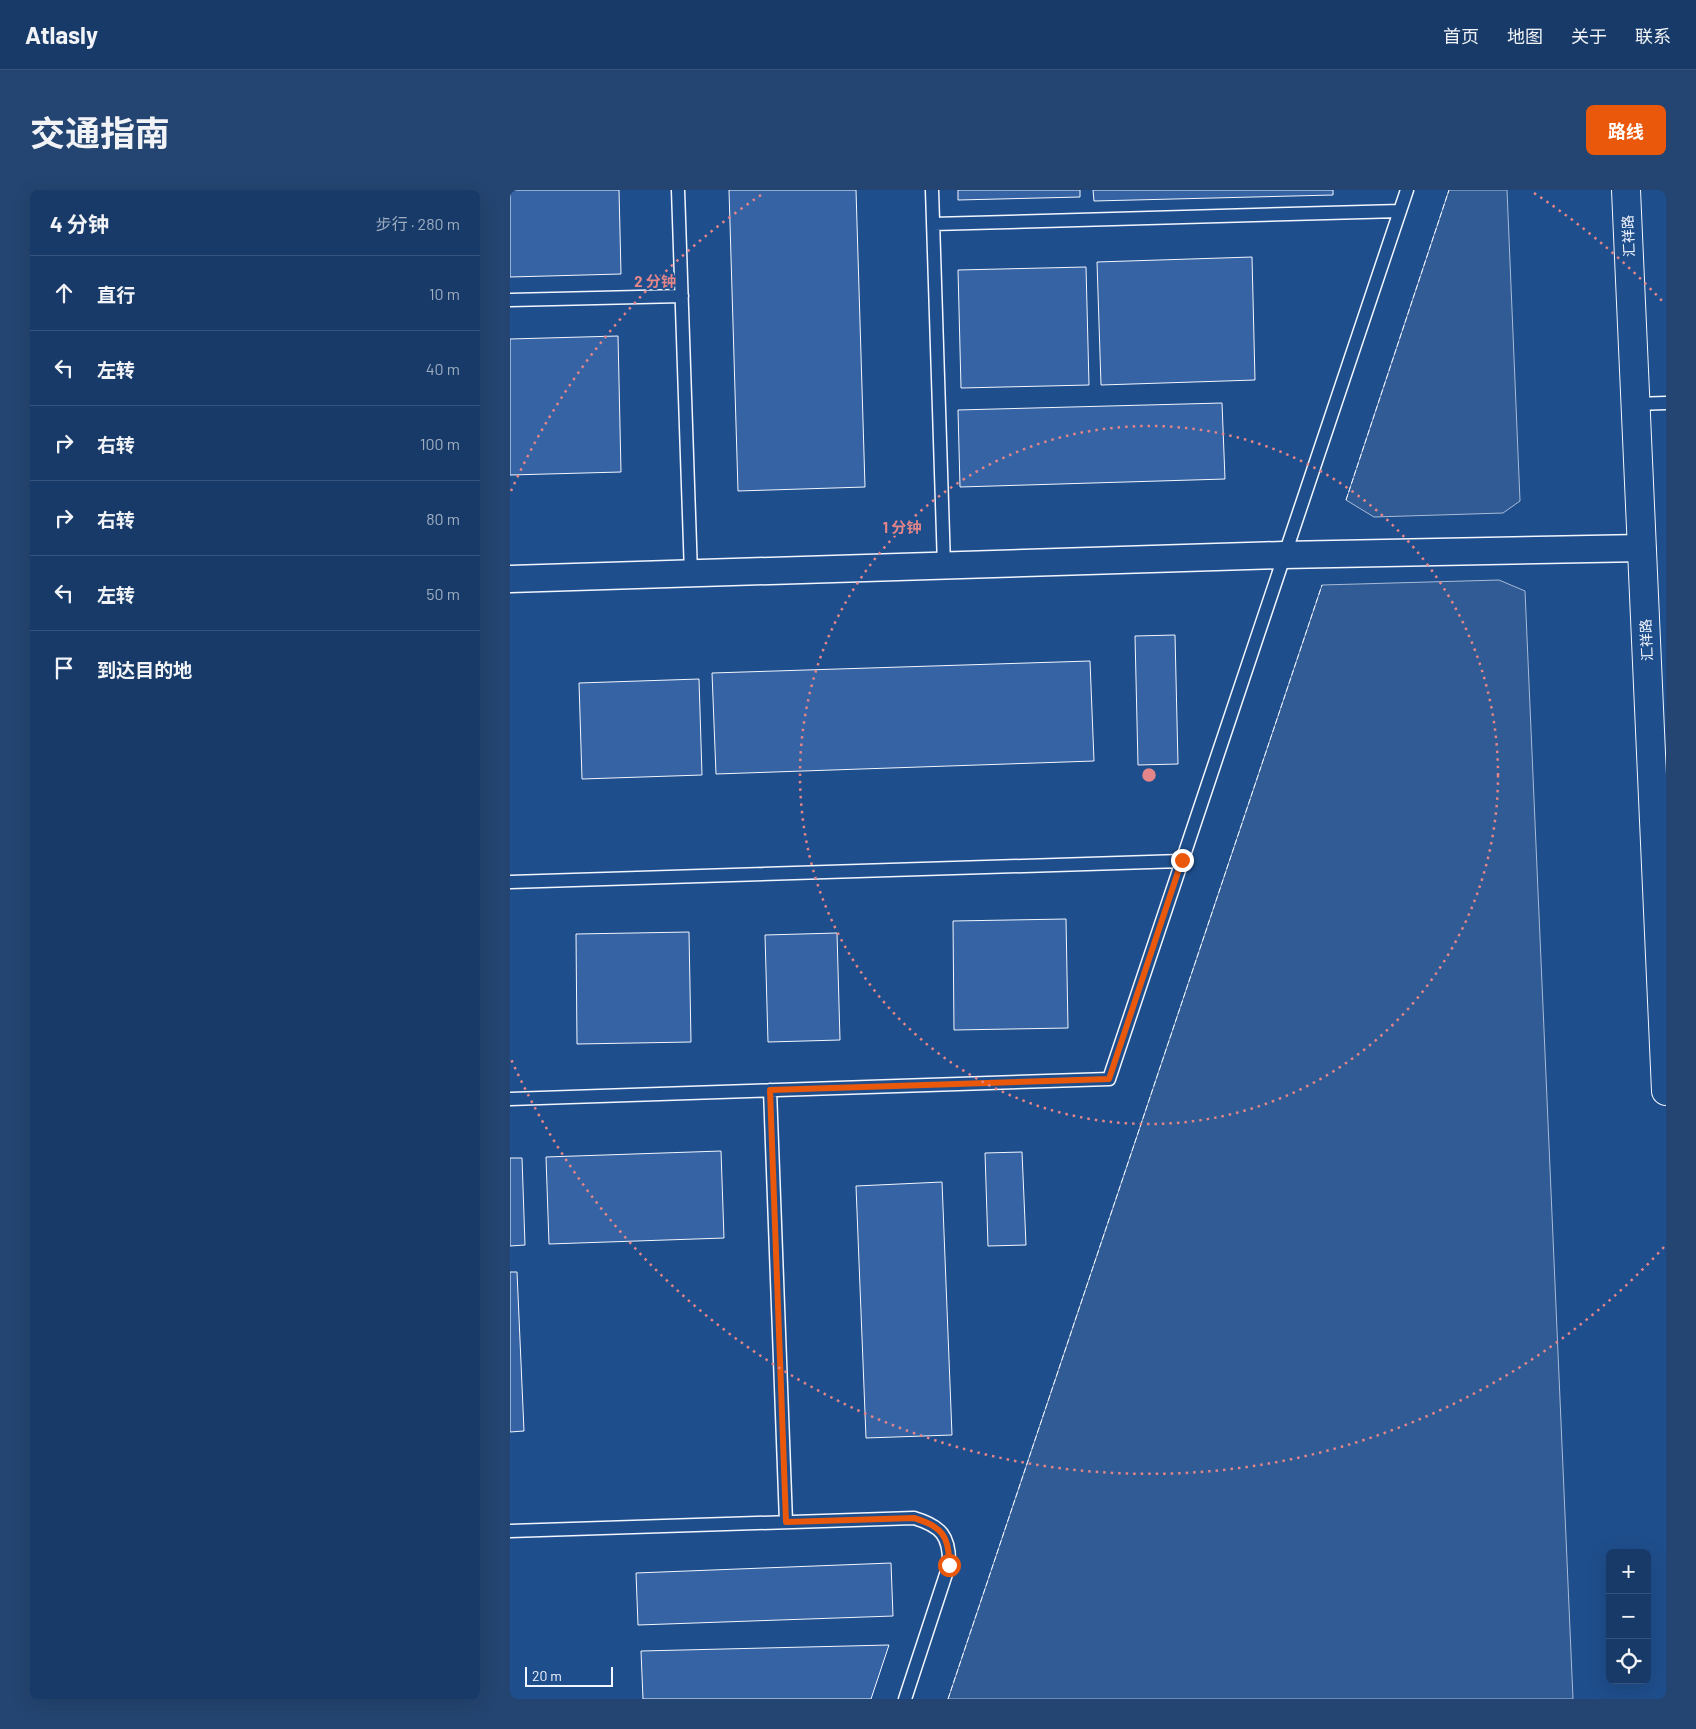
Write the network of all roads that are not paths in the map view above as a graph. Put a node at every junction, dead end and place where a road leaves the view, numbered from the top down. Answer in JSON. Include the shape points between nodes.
{"nodes":[{"id":1,"x":678,"y":190,"type":"edge"},
{"id":2,"x":932,"y":190,"type":"edge"},
{"id":3,"x":1407,"y":190,"type":"edge"},
{"id":4,"x":1626,"y":190,"type":"edge"},
{"id":5,"x":1400,"y":211,"type":"junction"},
{"id":6,"x":933,"y":224,"type":"junction"},
{"id":7,"x":682,"y":296,"type":"junction"},
{"id":8,"x":510,"y":300,"type":"edge"},
{"id":9,"x":1666,"y":403,"type":"edge"},
{"id":10,"x":1635,"y":404,"type":"junction"},
{"id":11,"x":1642,"y":548,"type":"junction"},
{"id":12,"x":1283,"y":555,"type":"junction"},
{"id":13,"x":944,"y":566,"type":"junction"},
{"id":14,"x":691,"y":574,"type":"junction"},
{"id":15,"x":510,"y":579,"type":"edge"},
{"id":16,"x":1658,"y":737,"type":"edge"},
{"id":17,"x":1182,"y":860,"type":"junction"},
{"id":18,"x":510,"y":882,"type":"edge"},
{"id":19,"x":1663,"y":946,"type":"edge"},
{"id":20,"x":770,"y":1090,"type":"junction"},
{"id":21,"x":1666,"y":1091,"type":"edge"},
{"id":22,"x":510,"y":1099,"type":"edge"},
{"id":23,"x":786,"y":1522,"type":"junction"},
{"id":24,"x":510,"y":1532,"type":"edge"},
{"id":25,"x":905,"y":1699,"type":"edge"}],
"edges":[{"from":1,"to":7,"type":"lane"},
{"from":2,"to":6,"type":"lane"},
{"from":3,"to":5,"type":"lane"},
{"from":4,"to":10,"type":"main road","name":"汇祥路"},
{"from":5,"to":6,"type":"lane"},
{"from":5,"to":12,"type":"lane"},
{"from":6,"to":13,"type":"lane"},
{"from":7,"to":8,"type":"lane"},
{"from":7,"to":14,"type":"lane"},
{"from":9,"to":10,"type":"lane"},
{"from":10,"to":11,"type":"main road","name":"汇祥路"},
{"from":11,"to":12,"type":"street"},
{"from":11,"to":16,"type":"main road","name":"汇祥路"},
{"from":12,"to":13,"type":"street"},
{"from":12,"to":17,"type":"lane"},
{"from":13,"to":14,"type":"street"},
{"from":14,"to":15,"type":"street"},
{"from":16,"to":19,"type":"main road","name":"汇祥路"},
{"from":17,"to":18,"type":"lane"},
{"from":17,"to":20,"type":"lane","via":[[1109,1079]]},
{"from":19,"to":21,"type":"main road","name":"汇祥路"},
{"from":20,"to":22,"type":"lane"},
{"from":20,"to":23,"type":"lane"},
{"from":23,"to":24,"type":"lane"},
{"from":23,"to":25,"type":"lane","via":[[914,1518],[933,1524],[945,1536],[950,1550],[949,1565]]}]}
